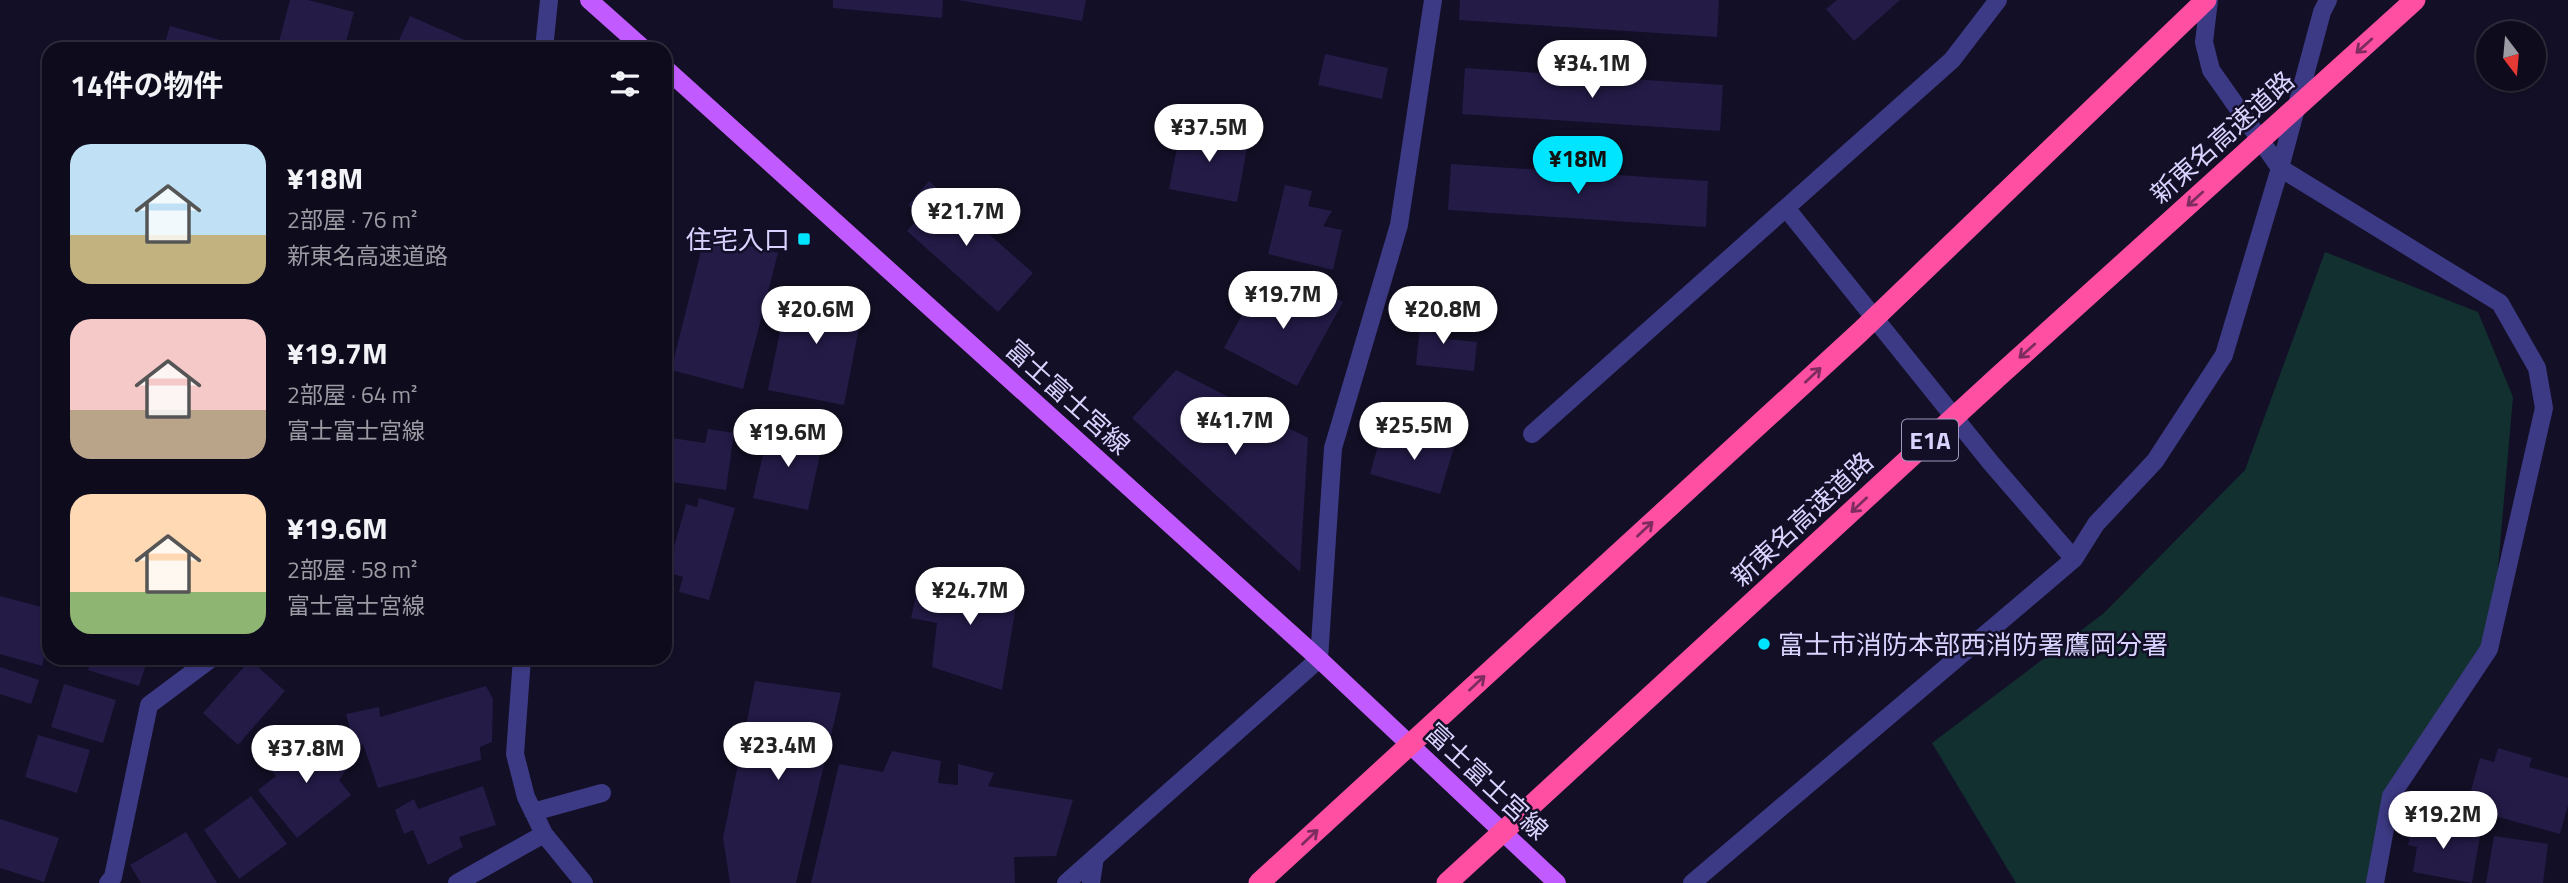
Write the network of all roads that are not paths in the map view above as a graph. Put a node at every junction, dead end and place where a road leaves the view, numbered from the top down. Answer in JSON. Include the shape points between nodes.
{"nodes":[{"id":1,"x":550,"y":0,"type":"edge"},
{"id":2,"x":589,"y":0,"type":"edge"},
{"id":3,"x":1433,"y":0,"type":"edge"},
{"id":4,"x":1998,"y":0,"type":"edge"},
{"id":5,"x":2208,"y":0,"type":"edge"},
{"id":6,"x":2328,"y":0,"type":"edge"},
{"id":7,"x":2414,"y":0,"type":"edge"},
{"id":8,"x":545,"y":42,"type":"edge"},
{"id":9,"x":636,"y":42,"type":"edge"},
{"id":10,"x":672,"y":74,"type":"edge"},
{"id":11,"x":2280,"y":168,"type":"junction"},
{"id":12,"x":1786,"y":208,"type":"junction"},
{"id":13,"x":1532,"y":434,"type":"dead end"},
{"id":14,"x":2074,"y":559,"type":"junction"},
{"id":15,"x":1319,"y":659,"type":"junction"},
{"id":16,"x":203,"y":665,"type":"edge"},
{"id":17,"x":521,"y":665,"type":"edge"},
{"id":18,"x":602,"y":793,"type":"dead end"},
{"id":19,"x":533,"y":812,"type":"junction"},
{"id":20,"x":544,"y":834,"type":"junction"},
{"id":21,"x":1095,"y":857,"type":"junction"},
{"id":22,"x":108,"y":883,"type":"edge"},
{"id":23,"x":457,"y":883,"type":"edge"},
{"id":24,"x":584,"y":883,"type":"edge"},
{"id":25,"x":1066,"y":883,"type":"edge"},
{"id":26,"x":1091,"y":883,"type":"edge"},
{"id":27,"x":1259,"y":883,"type":"edge"},
{"id":28,"x":1447,"y":883,"type":"edge"},
{"id":29,"x":1557,"y":883,"type":"edge"},
{"id":30,"x":1692,"y":883,"type":"edge"},
{"id":31,"x":2375,"y":883,"type":"edge"}],
"edges":[{"from":1,"to":8,"type":"street"},
{"from":2,"to":9,"type":"main road"},
{"from":3,"to":15,"type":"street","via":[[1399,225],[1333,448]]},
{"from":4,"to":12,"type":"street","via":[[1952,61]]},
{"from":5,"to":11,"type":"street","via":[[2204,42],[2211,70]]},
{"from":27,"to":5,"type":"highway","one_way":true,"bridge":true,"via":[[1860,332]]},
{"from":6,"to":11,"type":"street"},
{"from":7,"to":28,"type":"highway","name":"新東名高速道路","number":"E1A","one_way":true,"bridge":true},
{"from":10,"to":15,"type":"main road","name":"富士富士宮線"},
{"from":11,"to":14,"type":"street","via":[[2224,355],[2155,461],[2096,524]]},
{"from":11,"to":31,"type":"street","via":[[2500,303],[2538,368],[2544,408],[2489,649],[2391,796]]},
{"from":12,"to":13,"type":"street"},
{"from":12,"to":14,"type":"street"},
{"from":14,"to":30,"type":"street"},
{"from":15,"to":21,"type":"street"},
{"from":15,"to":29,"type":"main road","name":"富士富士宮線"},
{"from":16,"to":22,"type":"street","via":[[149,705],[113,877]]},
{"from":17,"to":19,"type":"street","via":[[515,754]]},
{"from":18,"to":19,"type":"street"},
{"from":19,"to":20,"type":"street"},
{"from":20,"to":23,"type":"street"},
{"from":20,"to":24,"type":"street"},
{"from":21,"to":25,"type":"street"},
{"from":21,"to":26,"type":"street"}]}
